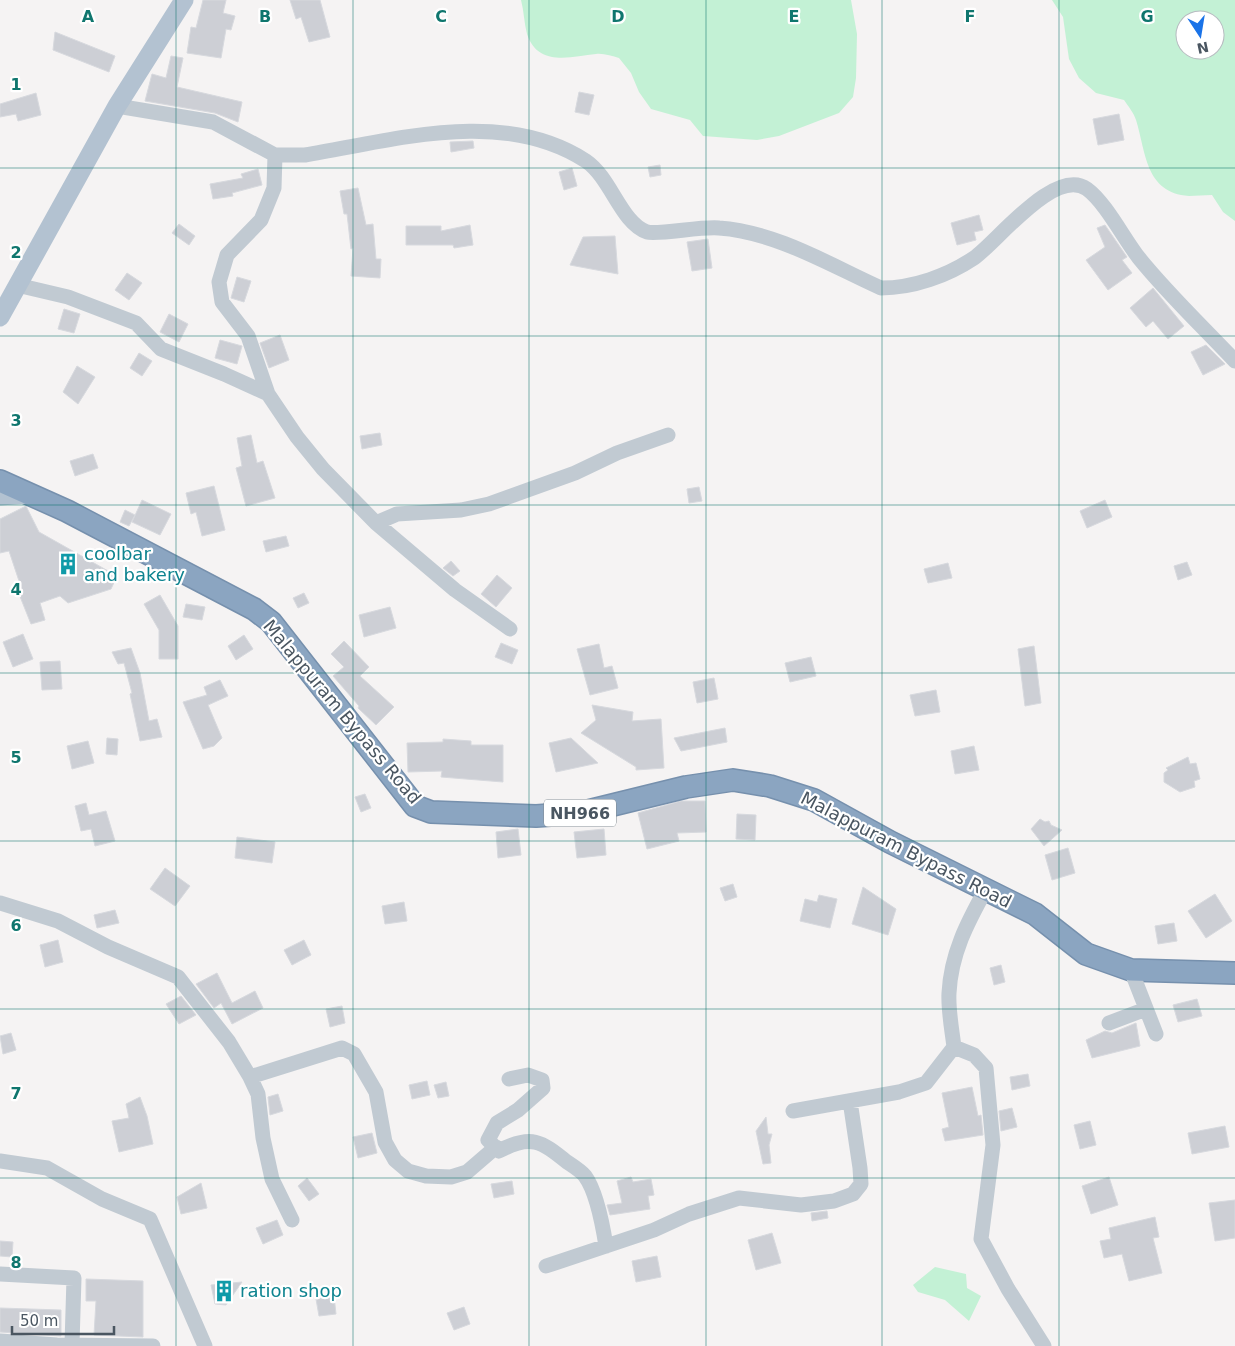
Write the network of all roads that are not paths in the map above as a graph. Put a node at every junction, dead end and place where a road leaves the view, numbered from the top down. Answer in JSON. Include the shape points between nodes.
{"nodes":[{"id":1,"x":184,"y":0,"type":"edge"},
{"id":2,"x":117,"y":106,"type":"junction"},
{"id":3,"x":275,"y":155,"type":"junction"},
{"id":4,"x":17,"y":285,"type":"junction"},
{"id":5,"x":0,"y":317,"type":"edge"},
{"id":6,"x":1235,"y":361,"type":"edge"},
{"id":7,"x":268,"y":394,"type":"junction"},
{"id":8,"x":668,"y":435,"type":"dead end"},
{"id":9,"x":0,"y":481,"type":"edge"},
{"id":10,"x":29,"y":494,"type":"junction"},
{"id":11,"x":0,"y":496,"type":"edge"},
{"id":12,"x":376,"y":523,"type":"junction"},
{"id":13,"x":510,"y":629,"type":"dead end"},
{"id":14,"x":986,"y":889,"type":"junction"},
{"id":15,"x":0,"y":903,"type":"edge"},
{"id":16,"x":1131,"y":970,"type":"junction"},
{"id":17,"x":1235,"y":973,"type":"edge"},
{"id":18,"x":1146,"y":1009,"type":"junction"},
{"id":19,"x":1109,"y":1023,"type":"dead end"},
{"id":20,"x":1156,"y":1034,"type":"dead end"},
{"id":21,"x":954,"y":1047,"type":"junction"},
{"id":22,"x":250,"y":1077,"type":"junction"},
{"id":23,"x":509,"y":1079,"type":"dead end"},
{"id":24,"x":850,"y":1101,"type":"junction"},
{"id":25,"x":793,"y":1111,"type":"dead end"},
{"id":26,"x":496,"y":1147,"type":"junction"},
{"id":27,"x":0,"y":1161,"type":"edge"},
{"id":28,"x":292,"y":1220,"type":"dead end"},
{"id":29,"x":606,"y":1246,"type":"junction"},
{"id":30,"x":546,"y":1266,"type":"dead end"},
{"id":31,"x":0,"y":1274,"type":"edge"},
{"id":32,"x":0,"y":1341,"type":"edge"},
{"id":33,"x":76,"y":1345,"type":"edge"},
{"id":34,"x":154,"y":1346,"type":"edge"},
{"id":35,"x":205,"y":1346,"type":"edge"},
{"id":36,"x":1044,"y":1346,"type":"edge"}],
"edges":[{"from":1,"to":2,"type":"main road"},
{"from":2,"to":3,"type":"street","via":[[213,122]]},
{"from":2,"to":4,"type":"main road"},
{"from":3,"to":6,"type":"street","via":[[305,155],[452,132],[500,132],[544,142],[586,161],[604,177],[633,222],[648,232],[719,228],[767,237],[881,288],[898,288],[943,275],[974,258],[1056,188],[1073,185],[1086,188],[1098,200],[1140,259]]},
{"from":3,"to":7,"type":"street","via":[[274,188],[261,220],[226,255],[219,282],[222,302],[248,336]]},
{"from":4,"to":5,"type":"main road"},
{"from":4,"to":7,"type":"street","via":[[68,297],[136,323],[160,349]]},
{"from":7,"to":12,"type":"street","via":[[297,437]]},
{"from":8,"to":12,"type":"street","via":[[489,504],[461,510],[397,514]]},
{"from":9,"to":10,"type":"highway","name":"Malappuram Bypass Road","number":"NH966"},
{"from":10,"to":11,"type":"main road"},
{"from":10,"to":14,"type":"highway","name":"Malappuram Bypass Road","number":"NH966","via":[[240,602],[270,622],[415,806],[431,812],[536,816],[580,813],[686,787],[733,780],[770,786],[814,800]]},
{"from":12,"to":13,"type":"street","via":[[455,590]]},
{"from":14,"to":16,"type":"highway","name":"Malappuram Bypass Road","number":"NH966","via":[[1035,914],[1086,954]]},
{"from":14,"to":21,"type":"street","via":[[964,927],[954,960],[949,994]]},
{"from":15,"to":22,"type":"street","via":[[58,920],[178,977],[229,1042]]},
{"from":16,"to":17,"type":"highway","name":"Malappuram Bypass Road","number":"NH966"},
{"from":16,"to":18,"type":"street"},
{"from":18,"to":19,"type":"street"},
{"from":18,"to":20,"type":"street"},
{"from":21,"to":24,"type":"street","via":[[926,1083],[899,1092]]},
{"from":21,"to":36,"type":"street","via":[[974,1055],[986,1068],[993,1145],[981,1239]]},
{"from":22,"to":26,"type":"street","via":[[342,1048],[354,1054],[376,1092],[385,1142],[395,1160],[408,1171],[450,1177],[467,1172]]},
{"from":22,"to":28,"type":"street","via":[[258,1094],[272,1179]]},
{"from":23,"to":26,"type":"street","via":[[528,1076],[542,1080],[542,1088],[518,1110],[497,1123],[488,1140]]},
{"from":24,"to":25,"type":"street"},
{"from":24,"to":29,"type":"street","via":[[861,1176],[861,1184],[853,1194],[834,1202],[800,1205],[739,1198]]},
{"from":26,"to":29,"type":"street","via":[[499,1151],[514,1143],[533,1141],[548,1145],[585,1176],[601,1218]]},
{"from":27,"to":35,"type":"street","via":[[47,1168],[150,1219]]},
{"from":29,"to":30,"type":"street"},
{"from":31,"to":33,"type":"street","via":[[74,1278]]},
{"from":32,"to":33,"type":"street"},
{"from":33,"to":34,"type":"street"}]}
